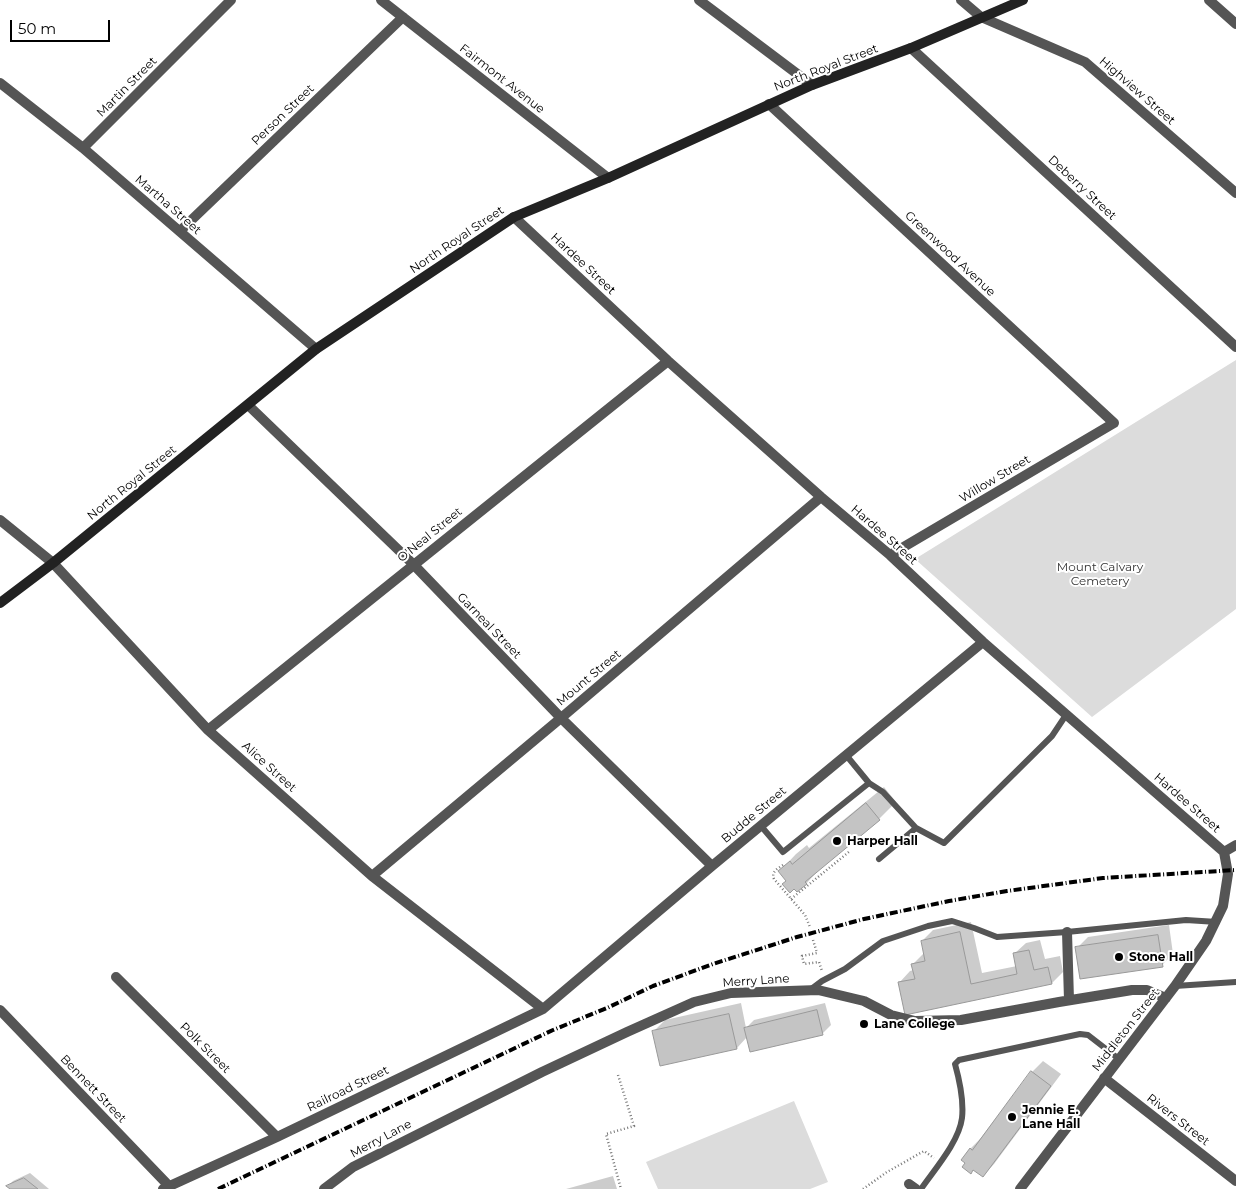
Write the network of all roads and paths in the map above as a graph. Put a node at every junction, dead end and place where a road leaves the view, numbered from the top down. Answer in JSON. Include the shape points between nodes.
{"nodes":[{"id":1,"x":231,"y":0,"type":"edge"},
{"id":2,"x":381,"y":0,"type":"edge"},
{"id":3,"x":699,"y":0,"type":"edge"},
{"id":4,"x":961,"y":0,"type":"edge"},
{"id":5,"x":1023,"y":0,"type":"edge"},
{"id":6,"x":1209,"y":0,"type":"edge"},
{"id":7,"x":403,"y":17,"type":"junction"},
{"id":8,"x":981,"y":17,"type":"junction"},
{"id":9,"x":1236,"y":24,"type":"edge"},
{"id":10,"x":911,"y":48,"type":"junction"},
{"id":11,"x":0,"y":83,"type":"edge"},
{"id":12,"x":812,"y":85,"type":"junction"},
{"id":13,"x":769,"y":104,"type":"junction"},
{"id":14,"x":83,"y":148,"type":"junction"},
{"id":15,"x":608,"y":178,"type":"junction"},
{"id":16,"x":1236,"y":193,"type":"edge"},
{"id":17,"x":514,"y":217,"type":"junction"},
{"id":18,"x":180,"y":231,"type":"junction"},
{"id":19,"x":1236,"y":347,"type":"edge"},
{"id":20,"x":316,"y":349,"type":"junction"},
{"id":21,"x":668,"y":361,"type":"junction"},
{"id":22,"x":248,"y":405,"type":"junction"},
{"id":23,"x":1114,"y":423,"type":"joint"},
{"id":24,"x":821,"y":497,"type":"junction"},
{"id":25,"x":0,"y":520,"type":"edge"},
{"id":26,"x":890,"y":555,"type":"junction"},
{"id":27,"x":53,"y":563,"type":"junction"},
{"id":28,"x":413,"y":564,"type":"junction"},
{"id":29,"x":0,"y":603,"type":"edge"},
{"id":30,"x":983,"y":642,"type":"junction"},
{"id":31,"x":1066,"y":715,"type":"junction"},
{"id":32,"x":561,"y":718,"type":"junction"},
{"id":33,"x":208,"y":730,"type":"junction"},
{"id":34,"x":846,"y":755,"type":"junction"},
{"id":35,"x":869,"y":783,"type":"junction"},
{"id":36,"x":760,"y":826,"type":"junction"},
{"id":37,"x":916,"y":828,"type":"junction"},
{"id":38,"x":1236,"y":845,"type":"edge"},
{"id":39,"x":850,"y":851,"type":"dead end"},
{"id":40,"x":1224,"y":852,"type":"junction"},
{"id":41,"x":879,"y":859,"type":"dead end"},
{"id":42,"x":783,"y":865,"type":"dead end"},
{"id":43,"x":712,"y":866,"type":"junction"},
{"id":44,"x":372,"y":876,"type":"junction"},
{"id":45,"x":791,"y":899,"type":"junction"},
{"id":46,"x":1217,"y":922,"type":"junction"},
{"id":47,"x":810,"y":927,"type":"dead end"},
{"id":48,"x":1067,"y":932,"type":"junction"},
{"id":49,"x":813,"y":940,"type":"dead end"},
{"id":50,"x":819,"y":964,"type":"dead end"},
{"id":51,"x":116,"y":977,"type":"dead end"},
{"id":52,"x":1236,"y":982,"type":"edge"},
{"id":53,"x":1175,"y":986,"type":"junction"},
{"id":54,"x":809,"y":991,"type":"junction"},
{"id":55,"x":1166,"y":998,"type":"junction"},
{"id":56,"x":1069,"y":1000,"type":"junction"},
{"id":57,"x":0,"y":1010,"type":"edge"},
{"id":58,"x":543,"y":1010,"type":"junction"},
{"id":59,"x":1119,"y":1059,"type":"junction"},
{"id":60,"x":618,"y":1075,"type":"dead end"},
{"id":61,"x":1104,"y":1078,"type":"junction"},
{"id":62,"x":276,"y":1137,"type":"junction"},
{"id":63,"x":935,"y":1159,"type":"dead end"},
{"id":64,"x":1236,"y":1180,"type":"edge"},
{"id":65,"x":166,"y":1188,"type":"edge"},
{"id":66,"x":324,"y":1189,"type":"edge"},
{"id":67,"x":621,"y":1189,"type":"edge"},
{"id":68,"x":864,"y":1189,"type":"edge"},
{"id":69,"x":920,"y":1189,"type":"edge"},
{"id":70,"x":1020,"y":1189,"type":"edge"}],
"edges":[{"from":1,"to":14,"type":"street","name":"Martin Street"},
{"from":2,"to":7,"type":"street","name":"Fairmont Avenue"},
{"from":3,"to":12,"type":"street"},
{"from":4,"to":8,"type":"street","name":"Highview Street"},
{"from":5,"to":8,"type":"main road","name":"North Royal Street"},
{"from":6,"to":9,"type":"street"},
{"from":7,"to":15,"type":"street","name":"Fairmont Avenue"},
{"from":7,"to":18,"type":"street","name":"Person Street"},
{"from":8,"to":10,"type":"main road","name":"North Royal Street"},
{"from":8,"to":16,"type":"street","name":"Highview Street","via":[[1085,62]]},
{"from":10,"to":12,"type":"main road","name":"North Royal Street"},
{"from":10,"to":19,"type":"street","name":"Deberry Street"},
{"from":11,"to":14,"type":"street","name":"Martha Street"},
{"from":12,"to":13,"type":"main road","name":"North Royal Street"},
{"from":13,"to":15,"type":"main road","name":"North Royal Street"},
{"from":13,"to":23,"type":"street","name":"Greenwood Avenue"},
{"from":14,"to":18,"type":"street","name":"Martha Street"},
{"from":15,"to":17,"type":"main road","name":"North Royal Street"},
{"from":17,"to":20,"type":"main road","name":"North Royal Street"},
{"from":17,"to":21,"type":"street","name":"Hardee Street"},
{"from":18,"to":20,"type":"street","name":"Martha Street"},
{"from":20,"to":22,"type":"main road","name":"North Royal Street"},
{"from":21,"to":24,"type":"street","name":"Hardee Street"},
{"from":21,"to":28,"type":"street","name":"O'Neal Street"},
{"from":22,"to":27,"type":"main road","name":"North Royal Street"},
{"from":22,"to":28,"type":"street","name":"Garneal Street"},
{"from":23,"to":26,"type":"street","name":"Willow Street"},
{"from":24,"to":26,"type":"street","name":"Hardee Street"},
{"from":24,"to":32,"type":"street","name":"Mount Street"},
{"from":25,"to":27,"type":"street","name":"Alice Street"},
{"from":26,"to":30,"type":"street","name":"Hardee Street"},
{"from":27,"to":29,"type":"main road","name":"North Royal Street"},
{"from":27,"to":33,"type":"street","name":"Alice Street"},
{"from":28,"to":32,"type":"street","name":"Garneal Street"},
{"from":28,"to":33,"type":"street","name":"O'Neal Street"},
{"from":30,"to":31,"type":"street","name":"Hardee Street"},
{"from":30,"to":34,"type":"street","name":"Budde Street"},
{"from":31,"to":37,"type":"lane","via":[[1052,736],[944,843]]},
{"from":31,"to":40,"type":"street","name":"Hardee Street"},
{"from":32,"to":43,"type":"street","name":"Garneal Street"},
{"from":32,"to":44,"type":"street","name":"Mount Street"},
{"from":33,"to":44,"type":"street","name":"Alice Street"},
{"from":34,"to":35,"type":"lane"},
{"from":34,"to":36,"type":"street","name":"Budde Street"},
{"from":35,"to":36,"type":"lane","via":[[783,852]]},
{"from":35,"to":37,"type":"lane","via":[[883,792]]},
{"from":36,"to":43,"type":"street","name":"Budde Street"},
{"from":37,"to":41,"type":"lane"},
{"from":38,"to":40,"type":"street"},
{"from":39,"to":45,"type":"path"},
{"from":40,"to":46,"type":"street","name":"Middleton Street","via":[[1228,874],[1224,906]]},
{"from":42,"to":45,"type":"path","via":[[773,876]]},
{"from":43,"to":58,"type":"street","name":"Budde Street"},
{"from":44,"to":58,"type":"street","name":"Alice Street"},
{"from":45,"to":47,"type":"path"},
{"from":46,"to":48,"type":"lane","via":[[1186,920]]},
{"from":46,"to":53,"type":"street","name":"Middleton Street"},
{"from":48,"to":54,"type":"lane","via":[[997,937],[952,921],[928,926],[883,941]]},
{"from":48,"to":56,"type":"street"},
{"from":49,"to":50,"type":"path","via":[[817,953],[802,956],[804,964]]},
{"from":51,"to":62,"type":"street","name":"Polk Street"},
{"from":52,"to":53,"type":"lane"},
{"from":53,"to":55,"type":"street","name":"Middleton Street"},
{"from":54,"to":56,"type":"street","name":"Merry Lane","via":[[818,990],[864,1001],[891,1015],[915,1021],[961,1020]]},
{"from":54,"to":66,"type":"street","name":"Merry Lane","via":[[731,993],[694,1002],[411,1137],[353,1167]]},
{"from":55,"to":56,"type":"street","name":"Merry Lane","via":[[1147,990],[1132,990]]},
{"from":55,"to":59,"type":"street","name":"Middleton Street"},
{"from":57,"to":65,"type":"street","name":"Bennett Street"},
{"from":58,"to":62,"type":"street","name":"Railroad Street"},
{"from":59,"to":61,"type":"street","name":"Middleton Street"},
{"from":59,"to":69,"type":"lane","via":[[1088,1035],[1080,1034],[959,1060],[956,1064],[962,1091],[962,1120],[954,1141]]},
{"from":60,"to":67,"type":"path","via":[[634,1126],[606,1134]]},
{"from":61,"to":64,"type":"street","name":"Rivers Street"},
{"from":61,"to":70,"type":"street","name":"Middleton Street"},
{"from":62,"to":65,"type":"street","name":"Railroad Street"},
{"from":63,"to":68,"type":"path","via":[[924,1151]]}]}
